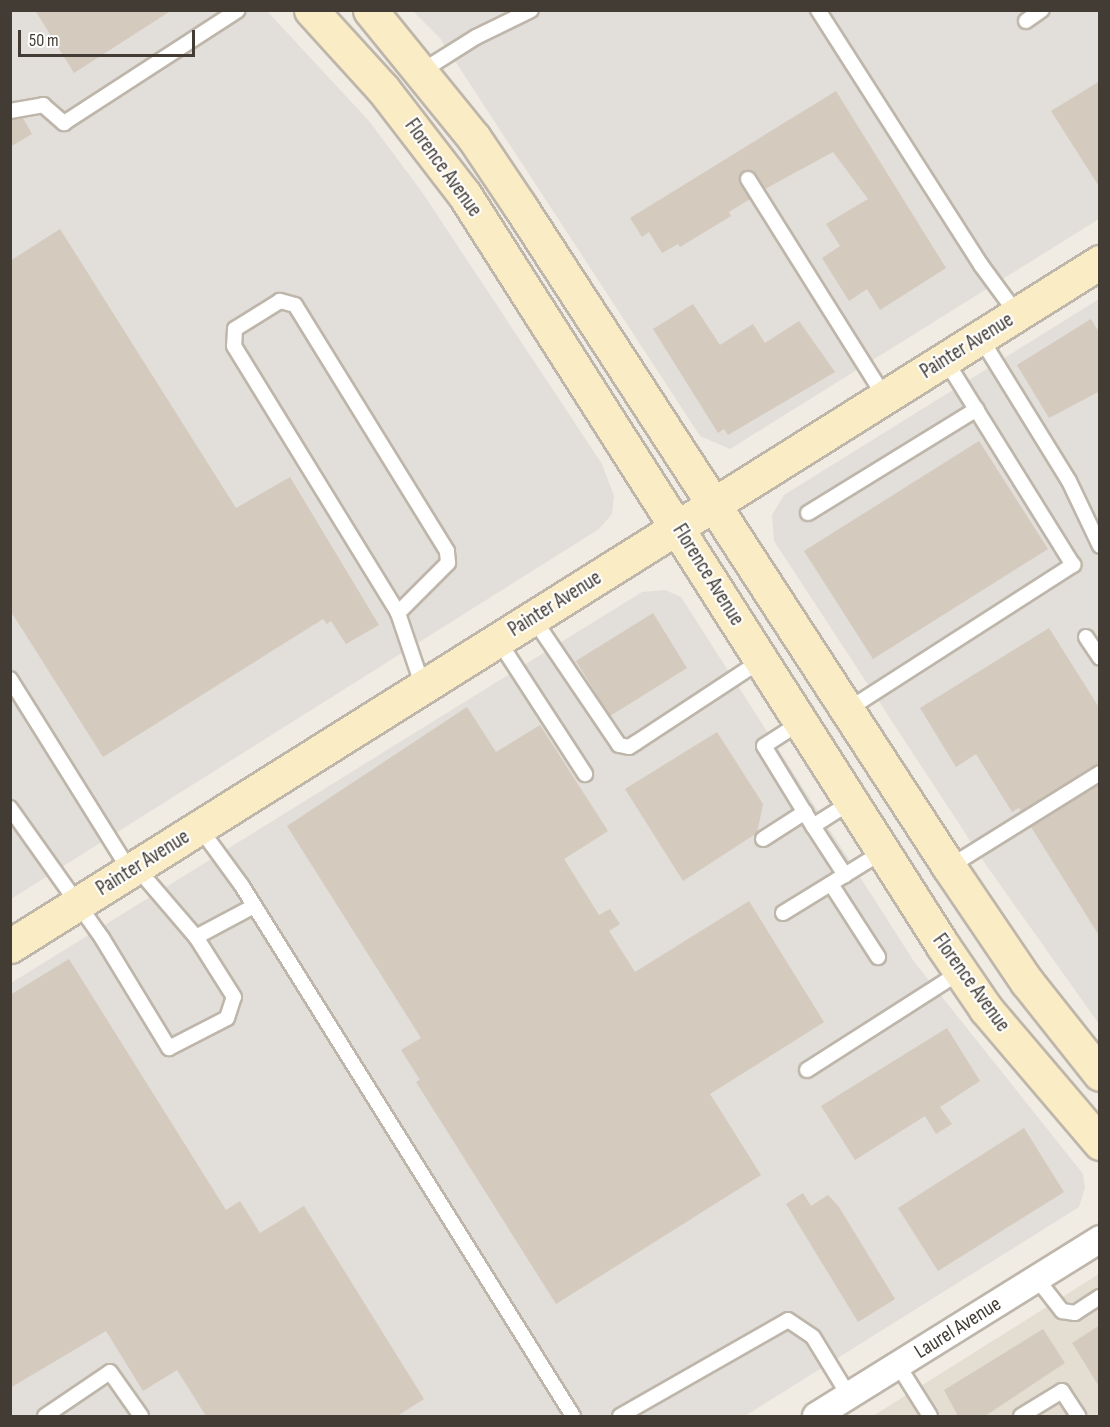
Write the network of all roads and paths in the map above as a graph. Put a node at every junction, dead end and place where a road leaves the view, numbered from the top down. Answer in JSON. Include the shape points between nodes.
{"nodes":[{"id":1,"x":238,"y":10,"type":"edge"},
{"id":2,"x":311,"y":10,"type":"edge"},
{"id":3,"x":370,"y":10,"type":"edge"},
{"id":4,"x":531,"y":10,"type":"edge"},
{"id":5,"x":818,"y":10,"type":"edge"},
{"id":6,"x":1042,"y":10,"type":"edge"},
{"id":7,"x":1026,"y":21,"type":"dead end"},
{"id":8,"x":422,"y":71,"type":"junction"},
{"id":9,"x":10,"y":111,"type":"edge"},
{"id":10,"x":748,"y":179,"type":"dead end"},
{"id":11,"x":1100,"y":262,"type":"edge"},
{"id":12,"x":1017,"y":314,"type":"junction"},
{"id":13,"x":980,"y":337,"type":"junction"},
{"id":14,"x":945,"y":359,"type":"junction"},
{"id":15,"x":885,"y":397,"type":"junction"},
{"id":16,"x":977,"y":409,"type":"junction"},
{"id":17,"x":714,"y":505,"type":"junction"},
{"id":18,"x":808,"y":513,"type":"dead end"},
{"id":19,"x":678,"y":527,"type":"junction"},
{"id":20,"x":1100,"y":546,"type":"edge"},
{"id":21,"x":398,"y":613,"type":"junction"},
{"id":22,"x":533,"y":618,"type":"junction"},
{"id":23,"x":1086,"y":637,"type":"dead end"},
{"id":24,"x":498,"y":640,"type":"junction"},
{"id":25,"x":1100,"y":658,"type":"edge"},
{"id":26,"x":762,"y":660,"type":"junction"},
{"id":27,"x":10,"y":679,"type":"edge"},
{"id":28,"x":423,"y":687,"type":"junction"},
{"id":29,"x":846,"y":710,"type":"junction"},
{"id":30,"x":801,"y":722,"type":"junction"},
{"id":31,"x":1100,"y":773,"type":"edge"},
{"id":32,"x":585,"y":774,"type":"dead end"},
{"id":33,"x":851,"y":802,"type":"junction"},
{"id":34,"x":10,"y":808,"type":"edge"},
{"id":35,"x":805,"y":812,"type":"junction"},
{"id":36,"x":813,"y":826,"type":"junction"},
{"id":37,"x":200,"y":827,"type":"junction"},
{"id":38,"x":763,"y":839,"type":"dead end"},
{"id":39,"x":882,"y":852,"type":"junction"},
{"id":40,"x":949,"y":867,"type":"junction"},
{"id":41,"x":133,"y":869,"type":"junction"},
{"id":42,"x":846,"y":875,"type":"junction"},
{"id":43,"x":831,"y":884,"type":"junction"},
{"id":44,"x":76,"y":905,"type":"junction"},
{"id":45,"x":254,"y":906,"type":"junction"},
{"id":46,"x":783,"y":913,"type":"dead end"},
{"id":47,"x":196,"y":938,"type":"junction"},
{"id":48,"x":10,"y":946,"type":"edge"},
{"id":49,"x":878,"y":957,"type":"dead end"},
{"id":50,"x":960,"y":972,"type":"junction"},
{"id":51,"x":807,"y":1070,"type":"dead end"},
{"id":52,"x":1100,"y":1074,"type":"edge"},
{"id":53,"x":1100,"y":1143,"type":"edge"},
{"id":54,"x":1100,"y":1239,"type":"edge"},
{"id":55,"x":1037,"y":1279,"type":"junction"},
{"id":56,"x":1100,"y":1297,"type":"edge"},
{"id":57,"x":898,"y":1365,"type":"junction"},
{"id":58,"x":849,"y":1396,"type":"junction"},
{"id":59,"x":45,"y":1416,"type":"edge"},
{"id":60,"x":141,"y":1416,"type":"edge"},
{"id":61,"x":573,"y":1416,"type":"edge"},
{"id":62,"x":620,"y":1416,"type":"edge"},
{"id":63,"x":816,"y":1416,"type":"edge"},
{"id":64,"x":930,"y":1416,"type":"edge"},
{"id":65,"x":1021,"y":1416,"type":"edge"},
{"id":66,"x":1078,"y":1416,"type":"edge"}],
"edges":[{"from":1,"to":9,"type":"lane","via":[[64,123],[43,105]]},
{"from":2,"to":19,"type":"main road","name":"Florence Avenue","via":[[383,89],[446,169]]},
{"from":3,"to":8,"type":"main road","name":"Florence Avenue"},
{"from":4,"to":8,"type":"lane","via":[[476,37]]},
{"from":5,"to":12,"type":"lane","via":[[981,265]]},
{"from":6,"to":7,"type":"lane"},
{"from":8,"to":17,"type":"main road","name":"Florence Avenue","via":[[519,205]]},
{"from":10,"to":15,"type":"lane"},
{"from":11,"to":12,"type":"main road","name":"Painter Avenue"},
{"from":12,"to":13,"type":"main road","name":"Painter Avenue"},
{"from":13,"to":14,"type":"main road","name":"Painter Avenue"},
{"from":13,"to":20,"type":"lane","via":[[1069,482]]},
{"from":14,"to":15,"type":"main road","name":"Painter Avenue"},
{"from":14,"to":16,"type":"lane"},
{"from":15,"to":17,"type":"main road","name":"Painter Avenue"},
{"from":16,"to":18,"type":"lane"},
{"from":16,"to":29,"type":"lane","via":[[1073,565]]},
{"from":17,"to":19,"type":"main road","name":"Painter Avenue"},
{"from":17,"to":29,"type":"main road","name":"Florence Avenue"},
{"from":19,"to":22,"type":"main road","name":"Painter Avenue"},
{"from":19,"to":26,"type":"main road","name":"Florence Avenue"},
{"from":21,"to":21,"type":"lane","via":[[234,346],[235,329],[280,301],[296,305],[447,551],[448,563]]},
{"from":21,"to":28,"type":"lane"},
{"from":22,"to":24,"type":"main road","name":"Painter Avenue"},
{"from":22,"to":26,"type":"lane","via":[[619,745],[629,747]]},
{"from":23,"to":25,"type":"lane"},
{"from":24,"to":28,"type":"main road","name":"Painter Avenue"},
{"from":24,"to":32,"type":"lane"},
{"from":26,"to":30,"type":"main road","name":"Florence Avenue"},
{"from":27,"to":41,"type":"lane"},
{"from":28,"to":37,"type":"main road","name":"Painter Avenue"},
{"from":29,"to":40,"type":"main road","name":"Florence Avenue"},
{"from":30,"to":33,"type":"main road","name":"Florence Avenue"},
{"from":30,"to":35,"type":"lane","via":[[764,746]]},
{"from":31,"to":40,"type":"lane"},
{"from":33,"to":36,"type":"lane"},
{"from":33,"to":39,"type":"main road","name":"Florence Avenue"},
{"from":34,"to":44,"type":"lane"},
{"from":35,"to":36,"type":"lane"},
{"from":35,"to":38,"type":"lane"},
{"from":36,"to":42,"type":"lane"},
{"from":37,"to":41,"type":"main road","name":"Painter Avenue"},
{"from":37,"to":45,"type":"lane"},
{"from":39,"to":42,"type":"lane"},
{"from":39,"to":50,"type":"main road","name":"Florence Avenue"},
{"from":40,"to":52,"type":"main road","name":"Florence Avenue","via":[[1027,982]]},
{"from":41,"to":44,"type":"main road","name":"Painter Avenue"},
{"from":41,"to":47,"type":"lane"},
{"from":42,"to":43,"type":"lane"},
{"from":43,"to":46,"type":"lane"},
{"from":43,"to":49,"type":"lane"},
{"from":44,"to":47,"type":"lane","via":[[102,938],[169,1048],[227,1018],[234,997]]},
{"from":44,"to":48,"type":"main road","name":"Painter Avenue"},
{"from":45,"to":47,"type":"lane"},
{"from":45,"to":61,"type":"lane"},
{"from":50,"to":51,"type":"lane"},
{"from":50,"to":53,"type":"main road","name":"Florence Avenue","via":[[986,1009]]},
{"from":54,"to":55,"type":"street","name":"Laurel Avenue"},
{"from":55,"to":56,"type":"lane","via":[[1062,1311],[1075,1313]]},
{"from":55,"to":57,"type":"street","name":"Laurel Avenue"},
{"from":57,"to":58,"type":"street","name":"Laurel Avenue"},
{"from":57,"to":64,"type":"lane"},
{"from":58,"to":62,"type":"lane","via":[[813,1337],[788,1320]]},
{"from":58,"to":63,"type":"street","name":"Laurel Avenue"},
{"from":59,"to":60,"type":"lane","via":[[110,1372]]},
{"from":65,"to":66,"type":"lane","via":[[1062,1391]]}]}
